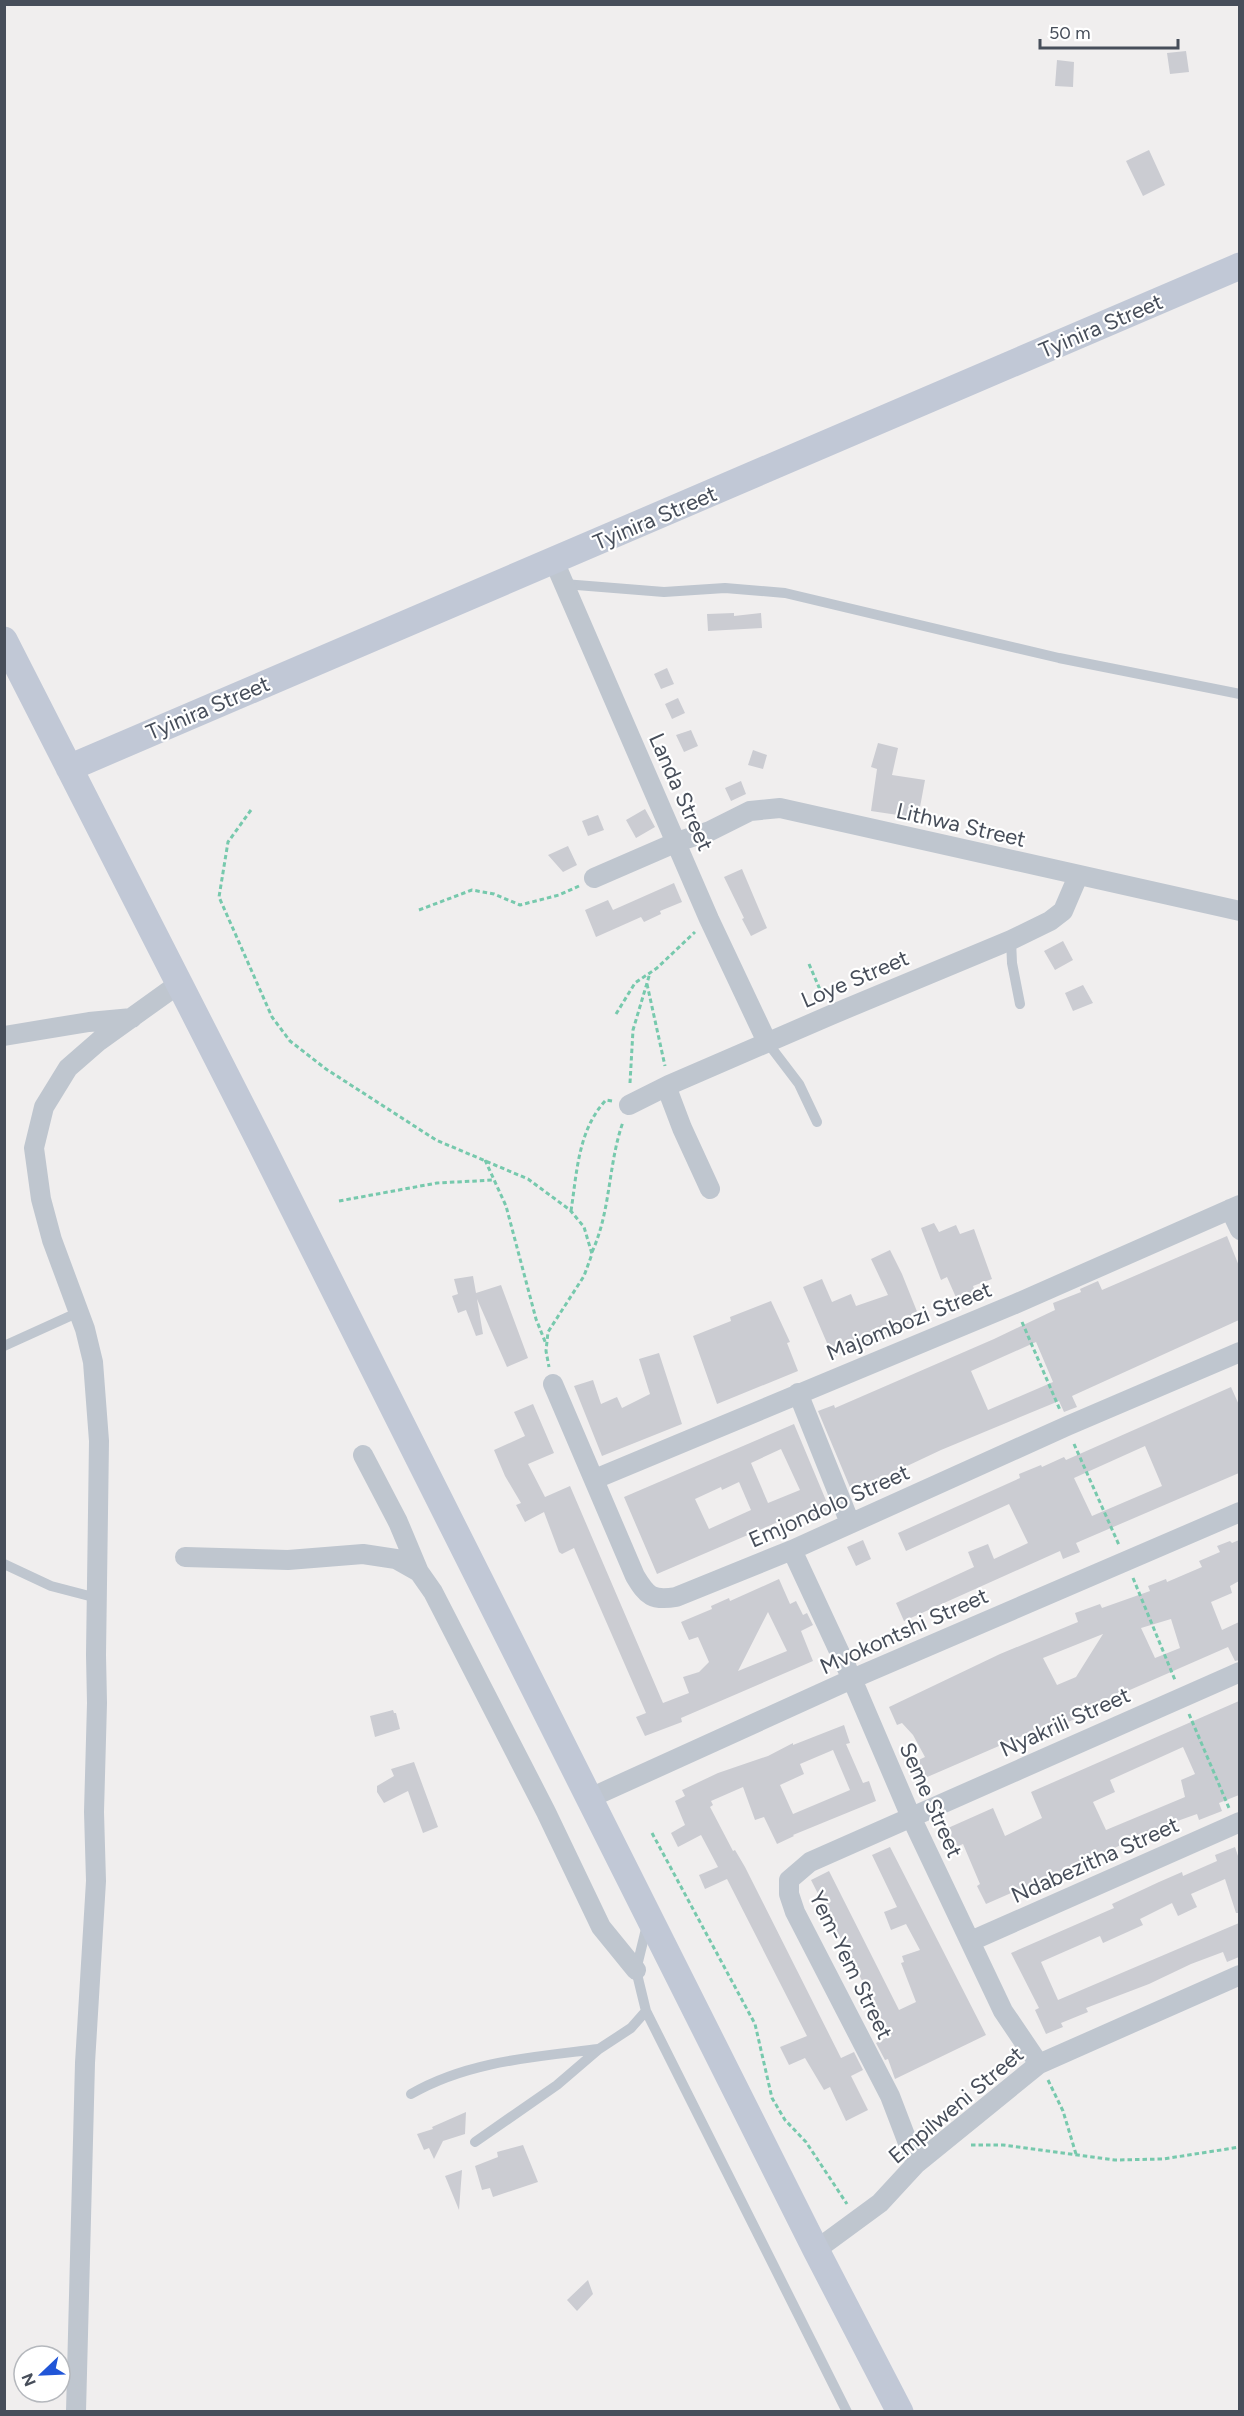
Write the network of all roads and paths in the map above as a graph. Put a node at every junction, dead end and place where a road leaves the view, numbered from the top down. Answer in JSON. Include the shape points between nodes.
{"nodes":[{"id":1,"x":1239,"y":266,"type":"edge"},
{"id":2,"x":559,"y":572,"type":"junction"},
{"id":3,"x":4,"y":640,"type":"edge"},
{"id":4,"x":1239,"y":694,"type":"edge"},
{"id":5,"x":69,"y":768,"type":"junction"},
{"id":6,"x":251,"y":810,"type":"dead end"},
{"id":7,"x":677,"y":842,"type":"junction"},
{"id":8,"x":1078,"y":876,"type":"junction"},
{"id":9,"x":594,"y":878,"type":"joint"},
{"id":10,"x":419,"y":910,"type":"dead end"},
{"id":11,"x":1239,"y":911,"type":"edge"},
{"id":12,"x":709,"y":919,"type":"junction"},
{"id":13,"x":1011,"y":940,"type":"junction"},
{"id":14,"x":809,"y":964,"type":"dead end"},
{"id":15,"x":650,"y":973,"type":"junction"},
{"id":16,"x":180,"y":983,"type":"junction"},
{"id":17,"x":647,"y":984,"type":"junction"},
{"id":18,"x":1020,"y":1004,"type":"dead end"},
{"id":19,"x":616,"y":1014,"type":"dead end"},
{"id":20,"x":831,"y":1015,"type":"junction"},
{"id":21,"x":132,"y":1018,"type":"junction"},
{"id":22,"x":4,"y":1036,"type":"edge"},
{"id":23,"x":767,"y":1042,"type":"junction"},
{"id":24,"x":669,"y":1085,"type":"junction"},
{"id":25,"x":629,"y":1105,"type":"junction"},
{"id":26,"x":817,"y":1122,"type":"dead end"},
{"id":27,"x":485,"y":1161,"type":"junction"},
{"id":28,"x":494,"y":1180,"type":"junction"},
{"id":29,"x":710,"y":1189,"type":"dead end"},
{"id":30,"x":339,"y":1201,"type":"dead end"},
{"id":31,"x":1235,"y":1207,"type":"edge"},
{"id":32,"x":571,"y":1212,"type":"junction"},
{"id":33,"x":1239,"y":1230,"type":"edge"},
{"id":34,"x":592,"y":1254,"type":"junction"},
{"id":35,"x":79,"y":1312,"type":"junction"},
{"id":36,"x":4,"y":1346,"type":"edge"},
{"id":37,"x":547,"y":1346,"type":"junction"},
{"id":38,"x":1239,"y":1352,"type":"edge"},
{"id":39,"x":553,"y":1384,"type":"joint"},
{"id":40,"x":798,"y":1393,"type":"junction"},
{"id":41,"x":363,"y":1455,"type":"dead end"},
{"id":42,"x":595,"y":1479,"type":"junction"},
{"id":43,"x":1239,"y":1512,"type":"edge"},
{"id":44,"x":850,"y":1523,"type":"junction"},
{"id":45,"x":792,"y":1550,"type":"junction"},
{"id":46,"x":185,"y":1557,"type":"dead end"},
{"id":47,"x":4,"y":1564,"type":"edge"},
{"id":48,"x":419,"y":1572,"type":"junction"},
{"id":49,"x":97,"y":1598,"type":"junction"},
{"id":50,"x":1239,"y":1672,"type":"edge"},
{"id":51,"x":852,"y":1679,"type":"junction"},
{"id":52,"x":590,"y":1798,"type":"junction"},
{"id":53,"x":911,"y":1817,"type":"junction"},
{"id":54,"x":1239,"y":1822,"type":"edge"},
{"id":55,"x":652,"y":1833,"type":"dead end"},
{"id":56,"x":649,"y":1917,"type":"junction"},
{"id":57,"x":970,"y":1941,"type":"junction"},
{"id":58,"x":636,"y":1970,"type":"junction"},
{"id":59,"x":1239,"y":1975,"type":"edge"},
{"id":60,"x":646,"y":2012,"type":"junction"},
{"id":61,"x":598,"y":2049,"type":"junction"},
{"id":62,"x":1039,"y":2064,"type":"junction"},
{"id":63,"x":411,"y":2094,"type":"dead end"},
{"id":64,"x":475,"y":2142,"type":"dead end"},
{"id":65,"x":969,"y":2145,"type":"dead end"},
{"id":66,"x":1239,"y":2147,"type":"edge"},
{"id":67,"x":1076,"y":2154,"type":"junction"},
{"id":68,"x":915,"y":2164,"type":"junction"},
{"id":69,"x":858,"y":2220,"type":"junction"},
{"id":70,"x":816,"y":2250,"type":"junction"},
{"id":71,"x":76,"y":2412,"type":"edge"},
{"id":72,"x":847,"y":2412,"type":"edge"},
{"id":73,"x":900,"y":2412,"type":"edge"}],
"edges":[{"from":1,"to":2,"type":"main road","name":"Tyinira Street"},
{"from":2,"to":4,"type":"lane","via":[[664,592],[724,588],[786,593],[1059,658]]},
{"from":2,"to":5,"type":"main road","name":"Tyinira Street"},
{"from":2,"to":7,"type":"street","name":"Landa Street"},
{"from":3,"to":5,"type":"main road"},
{"from":5,"to":16,"type":"main road"},
{"from":6,"to":27,"type":"path","via":[[228,842],[219,897],[272,1017],[290,1041],[326,1069],[436,1140]]},
{"from":7,"to":8,"type":"street","name":"Lithwa Street","via":[[750,811],[780,808]]},
{"from":7,"to":9,"type":"street","name":"Lithwa Street"},
{"from":7,"to":12,"type":"street","name":"Landa Street"},
{"from":8,"to":11,"type":"street","name":"Lithwa Street"},
{"from":8,"to":13,"type":"street","name":"Loye Street","via":[[1063,911]]},
{"from":9,"to":10,"type":"path","via":[[559,895],[520,906],[494,894],[472,890]]},
{"from":12,"to":15,"type":"path"},
{"from":12,"to":23,"type":"street","name":"Landa Street"},
{"from":13,"to":18,"type":"lane"},
{"from":13,"to":20,"type":"street","name":"Loye Street"},
{"from":14,"to":20,"type":"path"},
{"from":15,"to":17,"type":"path"},
{"from":15,"to":19,"type":"path","via":[[635,983]]},
{"from":16,"to":21,"type":"street"},
{"from":16,"to":52,"type":"main road"},
{"from":17,"to":24,"type":"path"},
{"from":17,"to":25,"type":"path","via":[[633,1030]]},
{"from":20,"to":23,"type":"street","name":"Loye Street"},
{"from":21,"to":22,"type":"street"},
{"from":21,"to":35,"type":"street","via":[[68,1068],[44,1107],[34,1148],[50,1232]]},
{"from":23,"to":24,"type":"street","name":"Loye Street"},
{"from":23,"to":26,"type":"lane","via":[[799,1083]]},
{"from":24,"to":25,"type":"street","name":"Loye Street"},
{"from":24,"to":29,"type":"street","via":[[682,1128]]},
{"from":25,"to":32,"type":"path","via":[[606,1100],[594,1113],[578,1162]]},
{"from":25,"to":34,"type":"path","via":[[615,1143],[602,1232]]},
{"from":27,"to":28,"type":"path"},
{"from":27,"to":32,"type":"path","via":[[528,1179]]},
{"from":28,"to":30,"type":"path","via":[[437,1183]]},
{"from":28,"to":37,"type":"path","via":[[506,1206]]},
{"from":31,"to":33,"type":"street"},
{"from":31,"to":40,"type":"street","name":"Majombozi Street"},
{"from":32,"to":34,"type":"path","via":[[584,1227]]},
{"from":34,"to":37,"type":"path","via":[[584,1276],[548,1332]]},
{"from":35,"to":36,"type":"lane"},
{"from":35,"to":49,"type":"street","via":[[97,1394]]},
{"from":37,"to":39,"type":"path"},
{"from":38,"to":44,"type":"street","name":"Emjondolo Street"},
{"from":39,"to":42,"type":"street","name":"Emjondolo Street"},
{"from":40,"to":42,"type":"street","name":"Majombozi Street"},
{"from":40,"to":44,"type":"street"},
{"from":41,"to":48,"type":"street"},
{"from":42,"to":45,"type":"street","name":"Emjondolo Street","via":[[635,1576],[651,1596],[675,1597]]},
{"from":43,"to":51,"type":"street","name":"Mvokontshi Street"},
{"from":44,"to":45,"type":"street","name":"Emjondolo Street"},
{"from":45,"to":51,"type":"street","name":"Seme Street"},
{"from":46,"to":48,"type":"street","via":[[288,1560],[363,1554],[396,1559]]},
{"from":47,"to":49,"type":"lane","via":[[51,1586]]},
{"from":48,"to":58,"type":"street","via":[[433,1592],[546,1812],[601,1927]]},
{"from":49,"to":71,"type":"street","via":[[96,1881],[85,2063]]},
{"from":50,"to":53,"type":"street","name":"Nyakrili Street"},
{"from":51,"to":52,"type":"street","name":"Mvokontshi Street"},
{"from":51,"to":53,"type":"street","name":"Seme Street"},
{"from":52,"to":56,"type":"main road"},
{"from":53,"to":57,"type":"street","name":"Seme Street"},
{"from":53,"to":68,"type":"street","name":"Yem-Yem Street","via":[[810,1862],[789,1880],[789,1894],[890,2096]]},
{"from":54,"to":57,"type":"street","name":"Ndabezitha Street"},
{"from":55,"to":69,"type":"path","via":[[755,2024],[772,2098]]},
{"from":56,"to":58,"type":"lane"},
{"from":56,"to":70,"type":"main road"},
{"from":57,"to":62,"type":"street","name":"Seme Street","via":[[1003,2011]]},
{"from":58,"to":60,"type":"lane"},
{"from":59,"to":62,"type":"street","name":"Empilweni Street"},
{"from":60,"to":61,"type":"lane","via":[[631,2028]]},
{"from":60,"to":72,"type":"lane"},
{"from":61,"to":63,"type":"lane","via":[[475,2067],[435,2080]]},
{"from":61,"to":64,"type":"lane","via":[[557,2085]]},
{"from":62,"to":67,"type":"path","via":[[1063,2111]]},
{"from":62,"to":68,"type":"street","name":"Empilweni Street"},
{"from":65,"to":67,"type":"path"},
{"from":66,"to":67,"type":"path","via":[[1163,2159],[1115,2160]]},
{"from":68,"to":69,"type":"street","name":"Empilweni Street","via":[[886,2197]]},
{"from":69,"to":70,"type":"street","name":"Empilweni Street"},
{"from":70,"to":73,"type":"main road"}]}
